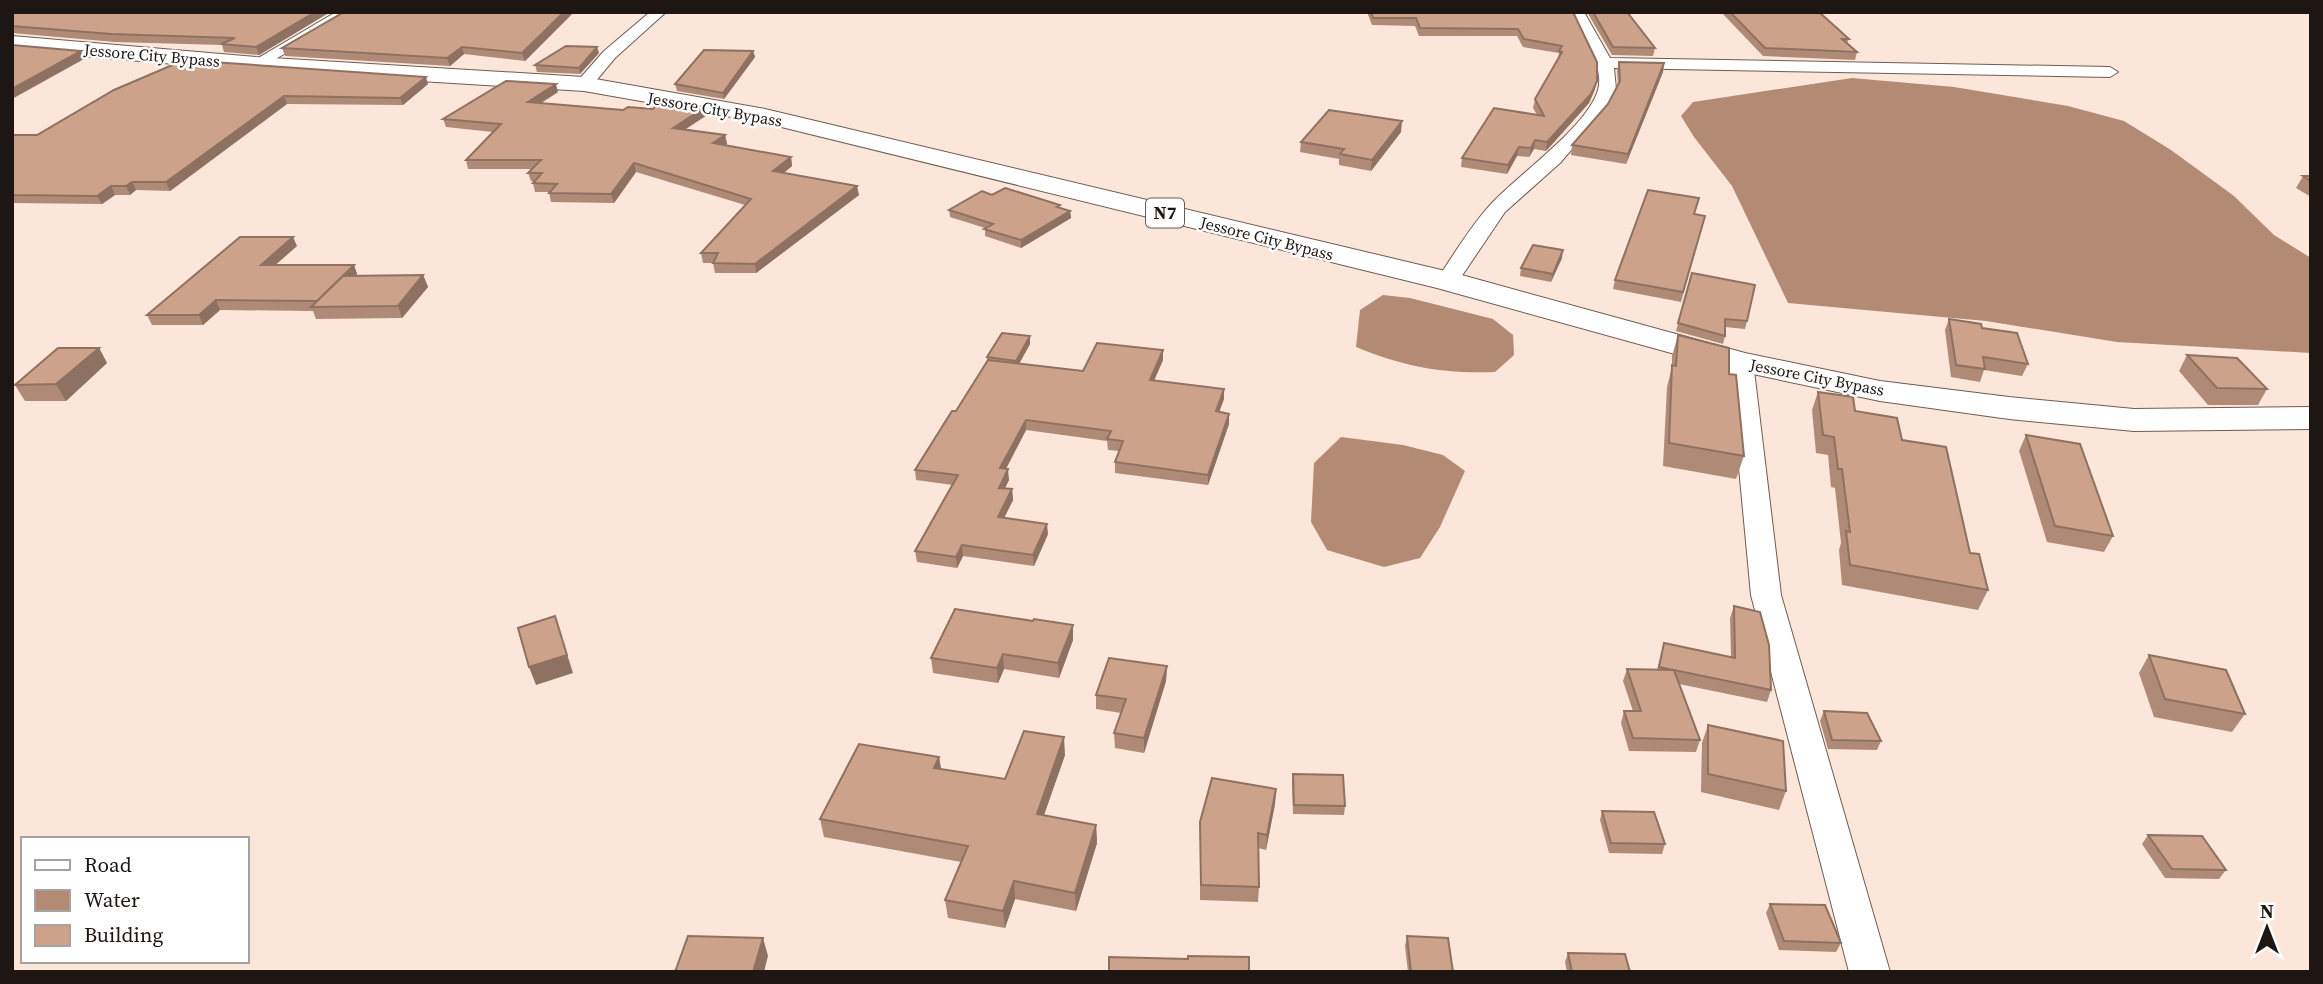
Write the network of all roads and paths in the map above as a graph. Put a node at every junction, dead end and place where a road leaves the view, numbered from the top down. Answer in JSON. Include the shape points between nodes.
{"nodes":[{"id":1,"x":348,"y":12,"type":"edge"},
{"id":2,"x":659,"y":12,"type":"edge"},
{"id":3,"x":1576,"y":12,"type":"edge"},
{"id":4,"x":12,"y":43,"type":"edge"},
{"id":5,"x":1605,"y":62,"type":"junction"},
{"id":6,"x":256,"y":64,"type":"junction"},
{"id":7,"x":2110,"y":72,"type":"dead end"},
{"id":8,"x":584,"y":84,"type":"junction"},
{"id":9,"x":1447,"y":282,"type":"junction"},
{"id":10,"x":1741,"y":362,"type":"junction"},
{"id":11,"x":2311,"y":418,"type":"edge"},
{"id":12,"x":1870,"y":972,"type":"edge"}],
"edges":[{"from":1,"to":6,"type":"street"},
{"from":2,"to":8,"type":"street","via":[[598,63]]},
{"from":3,"to":5,"type":"street"},
{"from":4,"to":6,"type":"highway","name":"Jessore City Bypass","number":"N7"},
{"from":5,"to":7,"type":"street"},
{"from":5,"to":9,"type":"street","via":[[1607,89],[1598,108],[1553,159],[1498,208]]},
{"from":6,"to":8,"type":"highway","name":"Jessore City Bypass","number":"N7"},
{"from":8,"to":9,"type":"highway","name":"Jessore City Bypass","number":"N7","via":[[765,116]]},
{"from":9,"to":10,"type":"highway","name":"Jessore City Bypass","number":"N7"},
{"from":10,"to":11,"type":"highway","name":"Jessore City Bypass","number":"N7","via":[[1880,391],[2009,408],[2134,420]]},
{"from":10,"to":12,"type":"street","via":[[1766,595]]}]}
